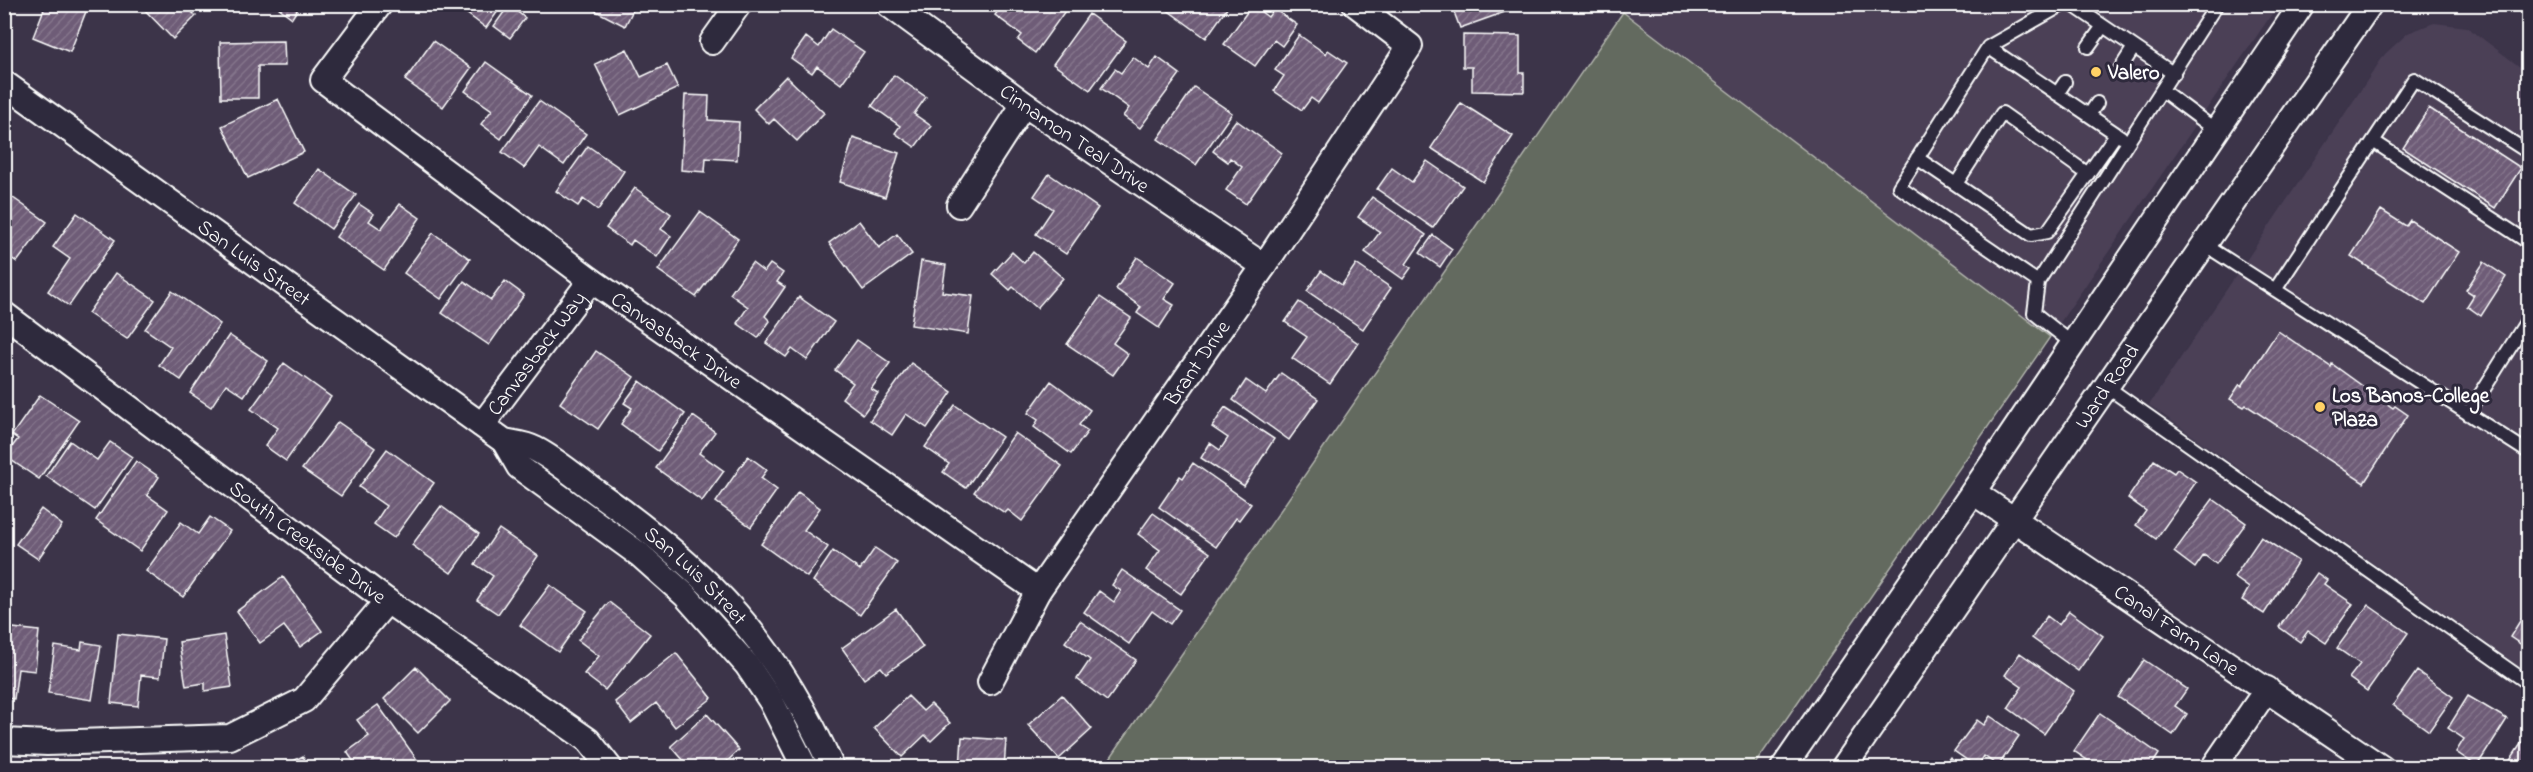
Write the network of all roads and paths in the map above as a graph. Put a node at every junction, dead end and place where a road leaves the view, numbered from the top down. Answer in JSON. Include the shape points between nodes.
{"nodes":[{"id":1,"x":380,"y":4,"type":"edge"},
{"id":2,"x":739,"y":4,"type":"edge"},
{"id":3,"x":888,"y":4,"type":"edge"},
{"id":4,"x":1355,"y":4,"type":"edge"},
{"id":5,"x":2064,"y":4,"type":"edge"},
{"id":6,"x":2071,"y":4,"type":"edge"},
{"id":7,"x":2217,"y":4,"type":"edge"},
{"id":8,"x":2302,"y":4,"type":"edge"},
{"id":9,"x":2370,"y":4,"type":"edge"},
{"id":10,"x":2103,"y":26,"type":"junction"},
{"id":11,"x":712,"y":42,"type":"dead end"},
{"id":12,"x":1988,"y":47,"type":"junction"},
{"id":13,"x":2088,"y":47,"type":"dead end"},
{"id":14,"x":2134,"y":47,"type":"junction"},
{"id":15,"x":2120,"y":69,"type":"dead end"},
{"id":16,"x":2174,"y":74,"type":"junction"},
{"id":17,"x":2065,"y":82,"type":"dead end"},
{"id":18,"x":4,"y":84,"type":"edge"},
{"id":19,"x":2163,"y":91,"type":"junction"},
{"id":20,"x":2057,"y":94,"type":"junction"},
{"id":21,"x":2097,"y":103,"type":"dead end"},
{"id":22,"x":1024,"y":104,"type":"junction"},
{"id":23,"x":2089,"y":115,"type":"junction"},
{"id":24,"x":2217,"y":131,"type":"junction"},
{"id":25,"x":2116,"y":134,"type":"junction"},
{"id":26,"x":2373,"y":141,"type":"junction"},
{"id":27,"x":2130,"y":143,"type":"junction"},
{"id":28,"x":2529,"y":153,"type":"edge"},
{"id":29,"x":1917,"y":158,"type":"junction"},
{"id":30,"x":2088,"y":174,"type":"junction"},
{"id":31,"x":1956,"y":184,"type":"junction"},
{"id":32,"x":959,"y":205,"type":"dead end"},
{"id":33,"x":2529,"y":242,"type":"edge"},
{"id":34,"x":2205,"y":244,"type":"junction"},
{"id":35,"x":1264,"y":266,"type":"junction"},
{"id":36,"x":591,"y":280,"type":"junction"},
{"id":37,"x":2038,"y":282,"type":"junction"},
{"id":38,"x":2275,"y":290,"type":"junction"},
{"id":39,"x":2529,"y":319,"type":"edge"},
{"id":40,"x":7,"y":322,"type":"edge"},
{"id":41,"x":2073,"y":344,"type":"junction"},
{"id":42,"x":2107,"y":387,"type":"junction"},
{"id":43,"x":2468,"y":414,"type":"junction"},
{"id":44,"x":482,"y":425,"type":"junction"},
{"id":45,"x":504,"y":441,"type":"junction"},
{"id":46,"x":2529,"y":452,"type":"edge"},
{"id":47,"x":1973,"y":492,"type":"junction"},
{"id":48,"x":2015,"y":521,"type":"junction"},
{"id":49,"x":1038,"y":591,"type":"junction"},
{"id":50,"x":387,"y":601,"type":"junction"},
{"id":51,"x":990,"y":682,"type":"dead end"},
{"id":52,"x":2529,"y":683,"type":"edge"},
{"id":53,"x":2267,"y":689,"type":"junction"},
{"id":54,"x":4,"y":741,"type":"edge"},
{"id":55,"x":610,"y":768,"type":"edge"},
{"id":56,"x":805,"y":768,"type":"edge"},
{"id":57,"x":832,"y":768,"type":"edge"},
{"id":58,"x":1783,"y":768,"type":"edge"},
{"id":59,"x":1843,"y":768,"type":"edge"},
{"id":60,"x":2213,"y":768,"type":"edge"},
{"id":61,"x":2382,"y":768,"type":"edge"}],
"edges":[{"from":1,"to":36,"type":"street","name":"Canvasback Drive","via":[[323,80]]},
{"from":2,"to":11,"type":"street"},
{"from":3,"to":22,"type":"street","name":"Cinnamon Teal Drive"},
{"from":4,"to":35,"type":"street","name":"Brant Drive","via":[[1410,46]]},
{"from":5,"to":12,"type":"lane"},
{"from":6,"to":10,"type":"lane"},
{"from":7,"to":16,"type":"lane"},
{"from":8,"to":24,"type":"street"},
{"from":9,"to":34,"type":"street","name":"Ward Road"},
{"from":10,"to":13,"type":"lane"},
{"from":10,"to":14,"type":"lane"},
{"from":12,"to":20,"type":"lane"},
{"from":12,"to":29,"type":"lane"},
{"from":14,"to":15,"type":"lane"},
{"from":14,"to":16,"type":"lane"},
{"from":16,"to":19,"type":"lane"},
{"from":17,"to":20,"type":"lane"},
{"from":18,"to":44,"type":"street","name":"San Luis Street"},
{"from":19,"to":24,"type":"lane"},
{"from":19,"to":27,"type":"lane"},
{"from":20,"to":23,"type":"lane"},
{"from":21,"to":23,"type":"lane"},
{"from":22,"to":32,"type":"street"},
{"from":22,"to":35,"type":"street","name":"Cinnamon Teal Drive"},
{"from":23,"to":25,"type":"lane"},
{"from":24,"to":41,"type":"street"},
{"from":25,"to":27,"type":"lane"},
{"from":25,"to":30,"type":"lane"},
{"from":26,"to":28,"type":"lane","via":[[2414,79]]},
{"from":26,"to":33,"type":"lane"},
{"from":26,"to":38,"type":"lane"},
{"from":27,"to":37,"type":"lane"},
{"from":29,"to":31,"type":"lane"},
{"from":29,"to":37,"type":"lane","via":[[1899,187]]},
{"from":30,"to":31,"type":"lane","via":[[2047,232],[2031,235]]},
{"from":30,"to":31,"type":"lane","via":[[2002,114]]},
{"from":34,"to":38,"type":"lane"},
{"from":34,"to":42,"type":"street","name":"Ward Road"},
{"from":35,"to":49,"type":"street","name":"Brant Drive"},
{"from":36,"to":44,"type":"street","name":"Canvasback Way"},
{"from":36,"to":49,"type":"street","name":"Canvasback Drive"},
{"from":37,"to":41,"type":"lane","via":[[2034,313]]},
{"from":38,"to":43,"type":"lane"},
{"from":39,"to":43,"type":"lane"},
{"from":40,"to":50,"type":"street","name":"South Creekside Drive"},
{"from":41,"to":47,"type":"street"},
{"from":42,"to":48,"type":"street","name":"Ward Road"},
{"from":42,"to":52,"type":"lane"},
{"from":43,"to":46,"type":"lane"},
{"from":44,"to":45,"type":"street","name":"San Luis Street"},
{"from":45,"to":56,"type":"street","name":"San Luis Street","via":[[519,467],[640,555],[685,594],[747,665],[771,701]]},
{"from":45,"to":57,"type":"street","name":"San Luis Street","via":[[534,448],[652,531],[702,576],[746,624],[792,687]]},
{"from":47,"to":48,"type":"street","name":"Canal Farm Lane"},
{"from":47,"to":58,"type":"street"},
{"from":48,"to":53,"type":"street","name":"Canal Farm Lane"},
{"from":48,"to":59,"type":"street","name":"Ward Road"},
{"from":49,"to":51,"type":"street","name":"Brant Drive"},
{"from":50,"to":54,"type":"street","via":[[304,700],[230,737]]},
{"from":50,"to":55,"type":"street","name":"South Creekside Drive","via":[[588,740]]},
{"from":53,"to":60,"type":"street"},
{"from":53,"to":61,"type":"street","name":"Canal Farm Lane"}]}
